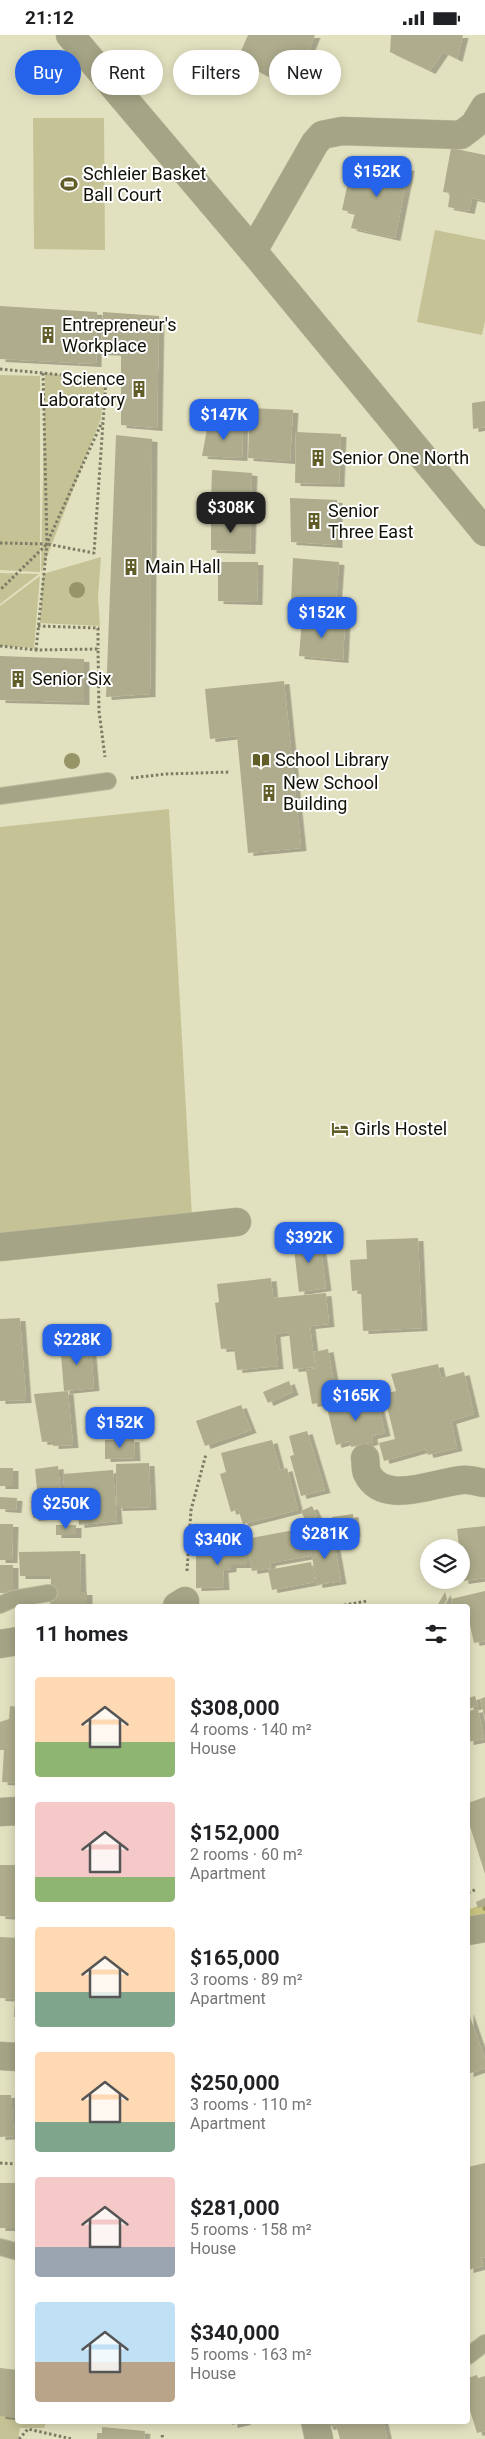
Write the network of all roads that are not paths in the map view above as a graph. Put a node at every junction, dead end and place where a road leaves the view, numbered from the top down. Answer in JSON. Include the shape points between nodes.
{"nodes":[{"id":1,"x":70,"y":35,"type":"edge"},
{"id":2,"x":485,"y":107,"type":"edge"},
{"id":3,"x":253,"y":251,"type":"junction"},
{"id":4,"x":485,"y":531,"type":"edge"},
{"id":5,"x":108,"y":781,"type":"road end"},
{"id":6,"x":0,"y":796,"type":"edge"},
{"id":7,"x":237,"y":1223,"type":"dead end"},
{"id":8,"x":0,"y":1247,"type":"edge"},
{"id":9,"x":365,"y":1458,"type":"dead end"},
{"id":10,"x":485,"y":1483,"type":"edge"},
{"id":11,"x":49,"y":1593,"type":"dead end"},
{"id":12,"x":0,"y":1605,"type":"edge"},
{"id":13,"x":15,"y":1642,"type":"edge"},
{"id":14,"x":0,"y":1644,"type":"edge"},
{"id":15,"x":15,"y":1811,"type":"edge"},
{"id":16,"x":0,"y":1813,"type":"edge"},
{"id":17,"x":485,"y":1928,"type":"edge"},
{"id":18,"x":470,"y":1931,"type":"edge"},
{"id":19,"x":0,"y":2056,"type":"edge"},
{"id":20,"x":15,"y":2057,"type":"edge"},
{"id":21,"x":0,"y":2247,"type":"edge"},
{"id":22,"x":15,"y":2251,"type":"edge"},
{"id":23,"x":485,"y":2343,"type":"edge"},
{"id":24,"x":470,"y":2354,"type":"edge"},
{"id":25,"x":316,"y":2424,"type":"edge"},
{"id":26,"x":319,"y":2439,"type":"edge"}],
"edges":[{"from":1,"to":3,"type":"street"},
{"from":2,"to":3,"type":"street","via":[[474,125],[461,135],[342,131],[322,135]]},
{"from":3,"to":4,"type":"street"},
{"from":5,"to":6,"type":"lane"},
{"from":7,"to":8,"type":"street"},
{"from":9,"to":10,"type":"street","via":[[367,1474],[379,1486],[390,1491],[406,1491],[463,1479]]},
{"from":11,"to":12,"type":"lane","via":[[13,1599]]},
{"from":13,"to":14,"type":"street"},
{"from":15,"to":16,"type":"street"},
{"from":17,"to":18,"type":"street"},
{"from":19,"to":20,"type":"street"},
{"from":21,"to":22,"type":"lane"},
{"from":23,"to":24,"type":"lane"},
{"from":25,"to":26,"type":"street"}]}
